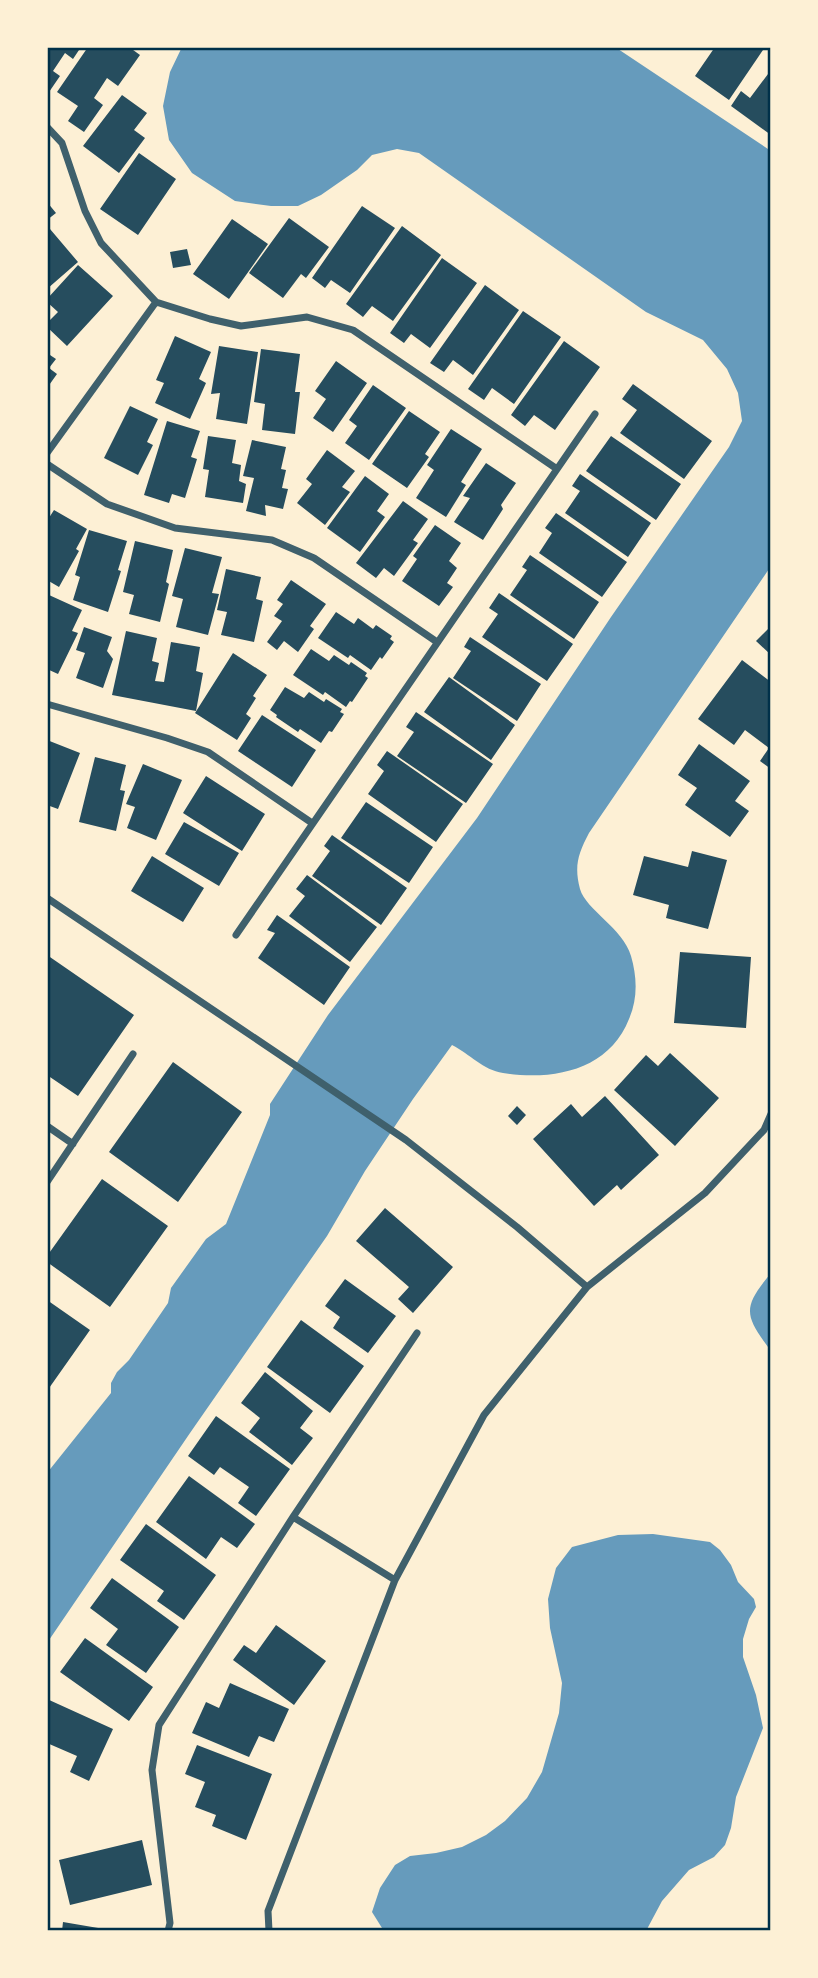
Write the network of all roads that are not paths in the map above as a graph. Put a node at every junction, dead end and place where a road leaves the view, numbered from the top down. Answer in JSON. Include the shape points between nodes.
{"nodes":[{"id":1,"x":47,"y":127,"type":"edge"},
{"id":2,"x":156,"y":302,"type":"junction"},
{"id":3,"x":595,"y":414,"type":"dead end"},
{"id":4,"x":47,"y":453,"type":"edge"},
{"id":5,"x":47,"y":464,"type":"edge"},
{"id":6,"x":557,"y":469,"type":"junction"},
{"id":7,"x":437,"y":642,"type":"junction"},
{"id":8,"x":47,"y":704,"type":"edge"},
{"id":9,"x":312,"y":823,"type":"junction"},
{"id":10,"x":47,"y":898,"type":"edge"},
{"id":11,"x":236,"y":935,"type":"dead end"},
{"id":12,"x":133,"y":1054,"type":"dead end"},
{"id":13,"x":771,"y":1114,"type":"edge"},
{"id":14,"x":47,"y":1126,"type":"edge"},
{"id":15,"x":73,"y":1144,"type":"junction"},
{"id":16,"x":47,"y":1182,"type":"edge"},
{"id":17,"x":587,"y":1287,"type":"junction"},
{"id":18,"x":417,"y":1333,"type":"dead end"},
{"id":19,"x":293,"y":1517,"type":"junction"},
{"id":20,"x":395,"y":1580,"type":"junction"},
{"id":21,"x":168,"y":1931,"type":"edge"},
{"id":22,"x":269,"y":1931,"type":"edge"}],
"edges":[{"from":1,"to":2,"type":"street","via":[[62,144],[101,243]]},
{"from":2,"to":4,"type":"street"},
{"from":2,"to":6,"type":"street","via":[[241,326],[307,317],[353,330]]},
{"from":3,"to":6,"type":"street"},
{"from":5,"to":7,"type":"street","via":[[107,505],[175,528],[272,540],[314,558]]},
{"from":6,"to":7,"type":"street"},
{"from":7,"to":9,"type":"street"},
{"from":8,"to":9,"type":"street","via":[[208,752]]},
{"from":9,"to":11,"type":"street"},
{"from":10,"to":17,"type":"street","via":[[406,1140]]},
{"from":12,"to":15,"type":"street"},
{"from":13,"to":17,"type":"street","via":[[764,1130],[705,1193]]},
{"from":14,"to":15,"type":"street"},
{"from":15,"to":16,"type":"street"},
{"from":17,"to":20,"type":"street","via":[[484,1415]]},
{"from":18,"to":19,"type":"street"},
{"from":19,"to":20,"type":"street"},
{"from":19,"to":21,"type":"street","via":[[159,1725],[152,1770]]},
{"from":20,"to":22,"type":"street","via":[[268,1911]]}]}
